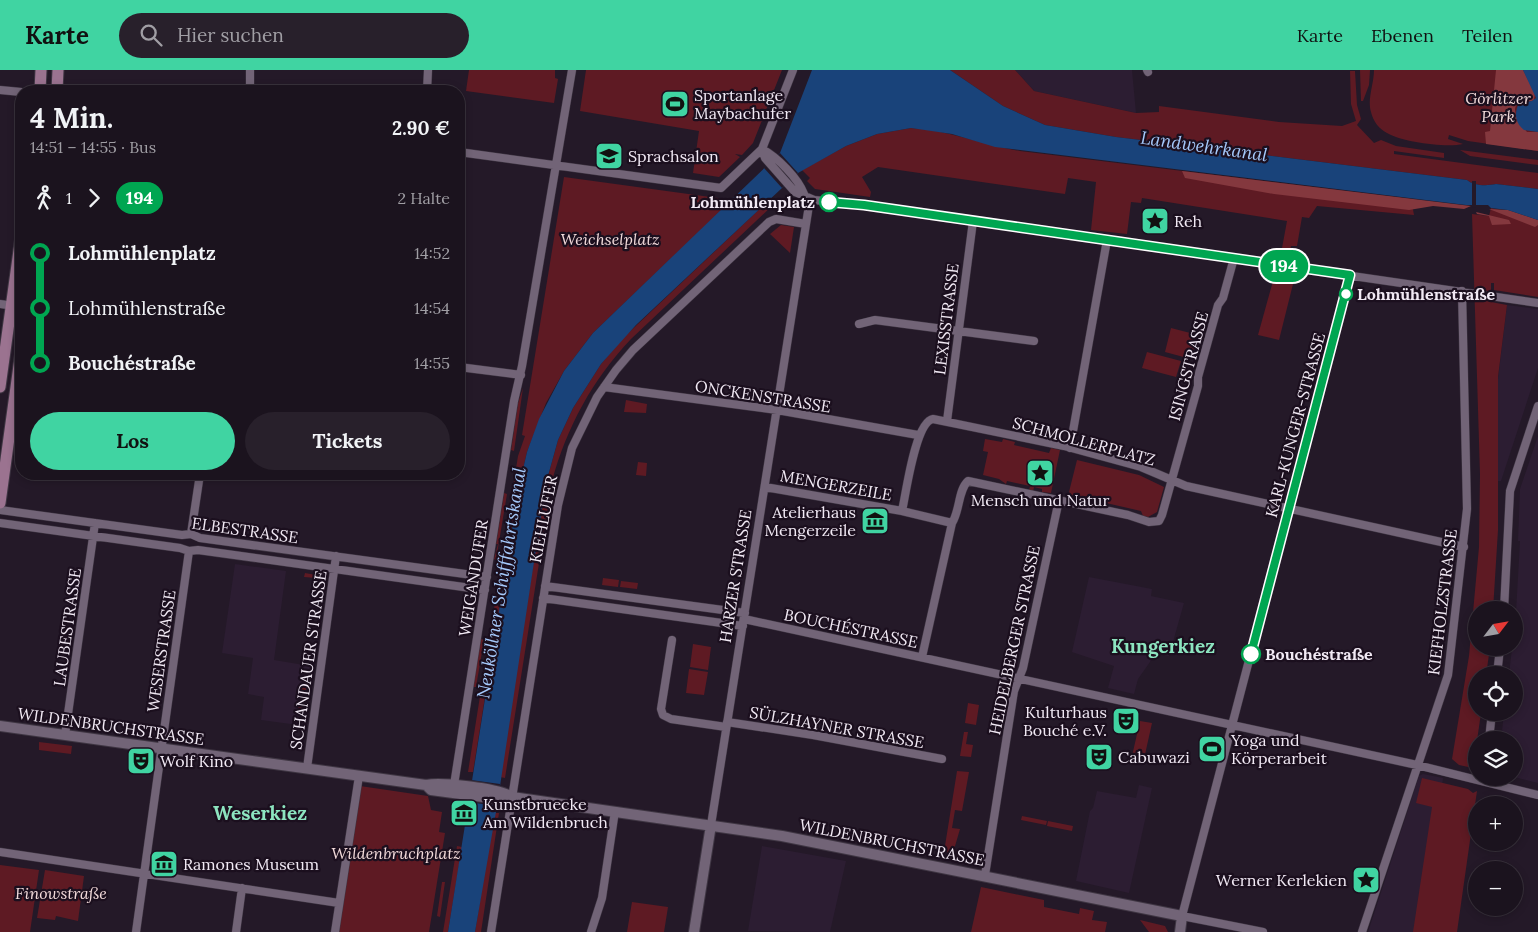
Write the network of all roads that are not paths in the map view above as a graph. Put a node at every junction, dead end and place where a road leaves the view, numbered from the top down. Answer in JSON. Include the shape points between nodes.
{"nodes":[{"id":1,"x":41,"y":70,"type":"edge"},
{"id":2,"x":58,"y":70,"type":"edge"},
{"id":3,"x":250,"y":70,"type":"edge"},
{"id":4,"x":428,"y":70,"type":"edge"},
{"id":5,"x":572,"y":70,"type":"edge"},
{"id":6,"x":793,"y":70,"type":"edge"},
{"id":7,"x":40,"y":85,"type":"edge"},
{"id":8,"x":57,"y":85,"type":"edge"},
{"id":9,"x":250,"y":85,"type":"edge"},
{"id":10,"x":427,"y":85,"type":"edge"},
{"id":11,"x":0,"y":90,"type":"edge"},
{"id":12,"x":15,"y":91,"type":"edge"},
{"id":13,"x":762,"y":148,"type":"junction"},
{"id":14,"x":465,"y":153,"type":"edge"},
{"id":15,"x":557,"y":165,"type":"junction"},
{"id":16,"x":807,"y":197,"type":"junction"},
{"id":17,"x":973,"y":221,"type":"junction"},
{"id":18,"x":806,"y":224,"type":"junction"},
{"id":19,"x":1107,"y":240,"type":"junction"},
{"id":20,"x":1234,"y":258,"type":"junction"},
{"id":21,"x":1350,"y":275,"type":"junction"},
{"id":22,"x":1462,"y":291,"type":"junction"},
{"id":23,"x":1538,"y":303,"type":"edge"},
{"id":24,"x":0,"y":304,"type":"edge"},
{"id":25,"x":15,"y":306,"type":"edge"},
{"id":26,"x":15,"y":316,"type":"edge"},
{"id":27,"x":859,"y":324,"type":"dead end"},
{"id":28,"x":958,"y":331,"type":"junction"},
{"id":29,"x":1034,"y":341,"type":"dead end"},
{"id":30,"x":465,"y":368,"type":"edge"},
{"id":31,"x":521,"y":375,"type":"junction"},
{"id":32,"x":0,"y":387,"type":"edge"},
{"id":33,"x":604,"y":387,"type":"junction"},
{"id":34,"x":15,"y":394,"type":"edge"},
{"id":35,"x":1538,"y":406,"type":"edge"},
{"id":36,"x":777,"y":410,"type":"junction"},
{"id":37,"x":947,"y":421,"type":"junction"},
{"id":38,"x":918,"y":435,"type":"junction"},
{"id":39,"x":1070,"y":448,"type":"junction"},
{"id":40,"x":199,"y":480,"type":"edge"},
{"id":41,"x":1171,"y":481,"type":"junction"},
{"id":42,"x":765,"y":487,"type":"junction"},
{"id":43,"x":1059,"y":500,"type":"junction"},
{"id":44,"x":0,"y":503,"type":"edge"},
{"id":45,"x":1288,"y":508,"type":"junction"},
{"id":46,"x":0,"y":510,"type":"edge"},
{"id":47,"x":902,"y":511,"type":"junction"},
{"id":48,"x":0,"y":523,"type":"edge"},
{"id":49,"x":95,"y":523,"type":"junction"},
{"id":50,"x":952,"y":523,"type":"junction"},
{"id":51,"x":192,"y":534,"type":"junction"},
{"id":52,"x":94,"y":536,"type":"junction"},
{"id":53,"x":1464,"y":547,"type":"junction"},
{"id":54,"x":189,"y":552,"type":"junction"},
{"id":55,"x":336,"y":556,"type":"junction"},
{"id":56,"x":334,"y":569,"type":"junction"},
{"id":57,"x":487,"y":577,"type":"junction"},
{"id":58,"x":545,"y":586,"type":"junction"},
{"id":59,"x":485,"y":590,"type":"junction"},
{"id":60,"x":543,"y":598,"type":"junction"},
{"id":61,"x":1504,"y":601,"type":"edge"},
{"id":62,"x":744,"y":619,"type":"junction"},
{"id":63,"x":672,"y":640,"type":"dead end"},
{"id":64,"x":922,"y":657,"type":"junction"},
{"id":65,"x":1018,"y":679,"type":"junction"},
{"id":66,"x":726,"y":725,"type":"junction"},
{"id":67,"x":1233,"y":725,"type":"junction"},
{"id":68,"x":0,"y":726,"type":"edge"},
{"id":69,"x":65,"y":735,"type":"junction"},
{"id":70,"x":162,"y":748,"type":"junction"},
{"id":71,"x":942,"y":759,"type":"dead end"},
{"id":72,"x":1417,"y":765,"type":"junction"},
{"id":73,"x":307,"y":768,"type":"junction"},
{"id":74,"x":359,"y":776,"type":"junction"},
{"id":75,"x":1468,"y":776,"type":"edge"},
{"id":76,"x":426,"y":785,"type":"junction"},
{"id":77,"x":454,"y":785,"type":"junction"},
{"id":78,"x":1508,"y":786,"type":"edge"},
{"id":79,"x":470,"y":792,"type":"junction"},
{"id":80,"x":1538,"y":794,"type":"edge"},
{"id":81,"x":512,"y":797,"type":"junction"},
{"id":82,"x":615,"y":811,"type":"junction"},
{"id":83,"x":711,"y":825,"type":"junction"},
{"id":84,"x":0,"y":852,"type":"edge"},
{"id":85,"x":144,"y":874,"type":"junction"},
{"id":86,"x":985,"y":876,"type":"junction"},
{"id":87,"x":242,"y":888,"type":"junction"},
{"id":88,"x":339,"y":903,"type":"junction"},
{"id":89,"x":1182,"y":916,"type":"junction"},
{"id":90,"x":136,"y":932,"type":"edge"},
{"id":91,"x":236,"y":932,"type":"edge"},
{"id":92,"x":334,"y":932,"type":"edge"},
{"id":93,"x":490,"y":932,"type":"edge"},
{"id":94,"x":591,"y":932,"type":"edge"},
{"id":95,"x":694,"y":932,"type":"edge"},
{"id":96,"x":1180,"y":932,"type":"edge"},
{"id":97,"x":1263,"y":932,"type":"edge"},
{"id":98,"x":1362,"y":932,"type":"edge"}],
"edges":[{"from":1,"to":7,"type":"main road"},
{"from":2,"to":8,"type":"main road"},
{"from":3,"to":9,"type":"street"},
{"from":4,"to":10,"type":"street"},
{"from":5,"to":15,"type":"street"},
{"from":6,"to":13,"type":"street"},
{"from":11,"to":12,"type":"street"},
{"from":13,"to":15,"type":"street","via":[[725,186],[719,188]]},
{"from":13,"to":16,"type":"street","via":[[765,158],[772,160],[795,192]]},
{"from":14,"to":15,"type":"street"},
{"from":15,"to":31,"type":"street"},
{"from":16,"to":17,"type":"street"},
{"from":16,"to":18,"type":"street"},
{"from":17,"to":19,"type":"street"},
{"from":17,"to":28,"type":"street","name":"LEXISSTRASSE"},
{"from":18,"to":33,"type":"street","name":"KIEHLUFER","via":[[776,219],[762,228],[633,350]]},
{"from":18,"to":36,"type":"street","name":"HARZER STRASSE"},
{"from":19,"to":20,"type":"street"},
{"from":19,"to":39,"type":"street"},
{"from":20,"to":21,"type":"street"},
{"from":20,"to":41,"type":"street","name":"ISINGSTRASSE"},
{"from":21,"to":22,"type":"street"},
{"from":21,"to":45,"type":"street","name":"KARL-KUNGER-STRASSE"},
{"from":22,"to":23,"type":"street"},
{"from":22,"to":53,"type":"street","name":"KIEFHOLZSTRASSE","via":[[1467,509]]},
{"from":24,"to":25,"type":"street"},
{"from":26,"to":32,"type":"main road"},
{"from":27,"to":28,"type":"street","via":[[875,320]]},
{"from":28,"to":29,"type":"street"},
{"from":28,"to":37,"type":"street","name":"LEXISSTRASSE"},
{"from":30,"to":31,"type":"street"},
{"from":31,"to":57,"type":"street","name":"WEIGANDUFER"},
{"from":33,"to":36,"type":"street","name":"ONCKENSTRASSE"},
{"from":33,"to":58,"type":"street","name":"KIEHLUFER","via":[[572,448],[558,505]]},
{"from":34,"to":44,"type":"main road"},
{"from":35,"to":61,"type":"street","via":[[1510,491]]},
{"from":36,"to":38,"type":"street","name":"ONCKENSTRASSE"},
{"from":36,"to":42,"type":"street","name":"HARZER STRASSE"},
{"from":37,"to":38,"type":"street","name":"SCHMOLLERPLATZ","via":[[929,420]]},
{"from":37,"to":39,"type":"street","name":"SCHMOLLERPLATZ"},
{"from":38,"to":47,"type":"street"},
{"from":39,"to":41,"type":"street","name":"SCHMOLLERPLATZ","via":[[1141,467]]},
{"from":40,"to":51,"type":"street"},
{"from":41,"to":43,"type":"street","name":"SCHMOLLERPLATZ","via":[[1162,515],[1155,523]]},
{"from":41,"to":45,"type":"street"},
{"from":42,"to":47,"type":"street","name":"MENGERZEILE"},
{"from":42,"to":62,"type":"street","name":"HARZER STRASSE"},
{"from":43,"to":50,"type":"street","name":"SCHMOLLERPLATZ","via":[[968,480]]},
{"from":43,"to":65,"type":"street","name":"HEIDELBERGER STRASSE"},
{"from":45,"to":53,"type":"street"},
{"from":45,"to":67,"type":"street","name":"KARL-KUNGER-STRASSE"},
{"from":46,"to":49,"type":"street","name":"ELBESTRASSE"},
{"from":47,"to":50,"type":"street"},
{"from":48,"to":52,"type":"street","name":"ELBESTRASSE"},
{"from":49,"to":51,"type":"street","name":"ELBESTRASSE"},
{"from":49,"to":52,"type":"street","name":"LAUBESTRASSE"},
{"from":50,"to":64,"type":"street"},
{"from":51,"to":55,"type":"street","name":"ELBESTRASSE"},
{"from":52,"to":54,"type":"street","name":"ELBESTRASSE"},
{"from":52,"to":69,"type":"street","name":"LAUBESTRASSE"},
{"from":53,"to":72,"type":"street","name":"KIEFHOLZSTRASSE","via":[[1448,675]]},
{"from":54,"to":56,"type":"street","name":"ELBESTRASSE","via":[[198,550]]},
{"from":54,"to":70,"type":"street","name":"WESERSTRASSE"},
{"from":55,"to":56,"type":"street","name":"SCHANDAUER STRASSE"},
{"from":55,"to":57,"type":"street","name":"ELBESTRASSE"},
{"from":56,"to":59,"type":"street","name":"ELBESTRASSE"},
{"from":56,"to":73,"type":"street","name":"SCHANDAUER STRASSE"},
{"from":57,"to":59,"type":"street","name":"WEIGANDUFER"},
{"from":58,"to":60,"type":"street","name":"KIEHLUFER"},
{"from":58,"to":62,"type":"street","name":"BOUCHÉSTRASSE"},
{"from":59,"to":77,"type":"street","name":"WEIGANDUFER"},
{"from":60,"to":62,"type":"street","name":"BOUCHÉSTRASSE"},
{"from":60,"to":81,"type":"street","name":"KIEHLUFER"},
{"from":62,"to":64,"type":"street","name":"BOUCHÉSTRASSE"},
{"from":62,"to":66,"type":"street","name":"HARZER STRASSE"},
{"from":63,"to":66,"type":"street","name":"SÜLZHAYNER STRASSE","via":[[661,709],[664,715],[671,719]]},
{"from":64,"to":65,"type":"street","name":"BOUCHÉSTRASSE"},
{"from":65,"to":67,"type":"street","name":"BOUCHÉSTRASSE"},
{"from":65,"to":86,"type":"street","name":"HEIDELBERGER STRASSE"},
{"from":66,"to":71,"type":"street","name":"SÜLZHAYNER STRASSE","via":[[814,734]]},
{"from":66,"to":83,"type":"street","name":"HARZER STRASSE"},
{"from":67,"to":72,"type":"street","name":"BOUCHÉSTRASSE"},
{"from":67,"to":89,"type":"street","name":"KARL-KUNGER-STRASSE"},
{"from":68,"to":69,"type":"street","name":"WILDENBRUCHSTRASSE"},
{"from":69,"to":70,"type":"street","name":"WILDENBRUCHSTRASSE"},
{"from":70,"to":73,"type":"street","name":"WILDENBRUCHSTRASSE"},
{"from":70,"to":85,"type":"street","name":"WESERSTRASSE"},
{"from":72,"to":75,"type":"street","name":"BOUCHÉSTRASSE"},
{"from":72,"to":98,"type":"street","name":"KIEFHOLZSTRASSE"},
{"from":73,"to":74,"type":"street","name":"WILDENBRUCHSTRASSE"},
{"from":74,"to":76,"type":"street","name":"WILDENBRUCHSTRASSE"},
{"from":74,"to":88,"type":"street"},
{"from":76,"to":77,"type":"street","name":"WILDENBRUCHSTRASSE"},
{"from":76,"to":79,"type":"street","name":"WILDENBRUCHSTRASSE","via":[[431,790]]},
{"from":77,"to":79,"type":"street","name":"WILDENBRUCHSTRASSE"},
{"from":78,"to":80,"type":"street","name":"BOUCHÉSTRASSE"},
{"from":79,"to":81,"type":"street","name":"WILDENBRUCHSTRASSE","via":[[498,796],[504,800]]},
{"from":81,"to":82,"type":"street","name":"WILDENBRUCHSTRASSE"},
{"from":81,"to":93,"type":"street","name":"KIEHLUFER"},
{"from":82,"to":83,"type":"street","name":"WILDENBRUCHSTRASSE"},
{"from":82,"to":94,"type":"street","via":[[602,898]]},
{"from":83,"to":86,"type":"street","name":"WILDENBRUCHSTRASSE"},
{"from":83,"to":95,"type":"street","name":"HARZER STRASSE"},
{"from":84,"to":85,"type":"street"},
{"from":85,"to":87,"type":"street"},
{"from":85,"to":90,"type":"street","name":"WESERSTRASSE"},
{"from":86,"to":89,"type":"street","name":"WILDENBRUCHSTRASSE"},
{"from":87,"to":88,"type":"street"},
{"from":87,"to":91,"type":"street"},
{"from":88,"to":92,"type":"street"},
{"from":89,"to":96,"type":"street","name":"KARL-KUNGER-STRASSE"},
{"from":89,"to":97,"type":"street","name":"WILDENBRUCHSTRASSE"}]}
